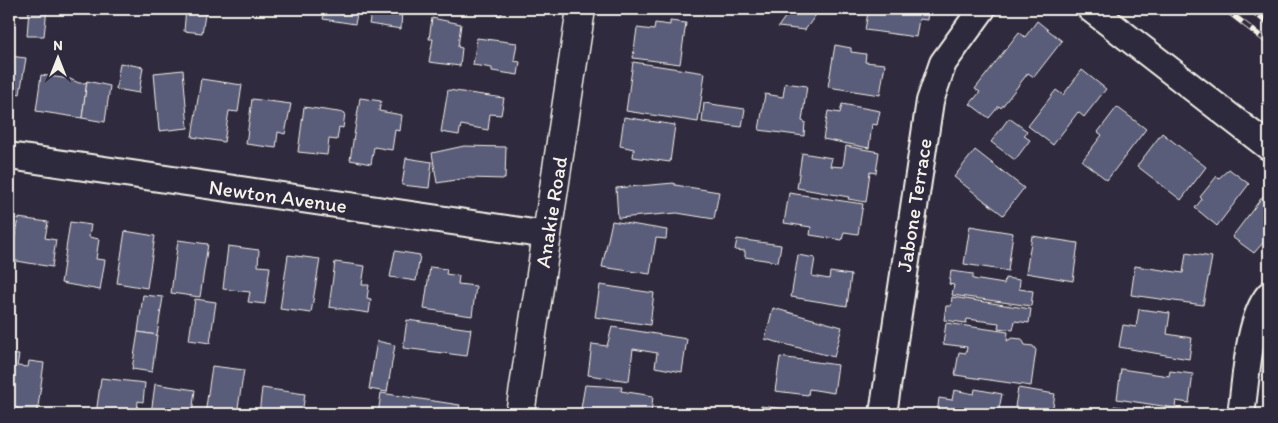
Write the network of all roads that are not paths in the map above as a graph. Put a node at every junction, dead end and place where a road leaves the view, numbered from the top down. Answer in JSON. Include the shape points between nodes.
{"nodes":[{"id":1,"x":582,"y":9,"type":"edge"},
{"id":2,"x":982,"y":9,"type":"edge"},
{"id":3,"x":1091,"y":9,"type":"edge"},
{"id":4,"x":1269,"y":147,"type":"edge"},
{"id":5,"x":9,"y":156,"type":"edge"},
{"id":6,"x":547,"y":235,"type":"junction"},
{"id":7,"x":1269,"y":295,"type":"edge"},
{"id":8,"x":520,"y":414,"type":"edge"},
{"id":9,"x":882,"y":414,"type":"edge"},
{"id":10,"x":1241,"y":414,"type":"edge"}],
"edges":[{"from":1,"to":6,"type":"main road","name":"Anakie Road"},
{"from":2,"to":9,"type":"street","name":"Jabone Terrace","via":[[944,63],[930,101]]},
{"from":3,"to":4,"type":"street"},
{"from":5,"to":6,"type":"street","name":"Newton Avenue"},
{"from":6,"to":8,"type":"main road","name":"Anakie Road"},
{"from":7,"to":10,"type":"street","via":[[1263,302],[1254,334]]}]}
